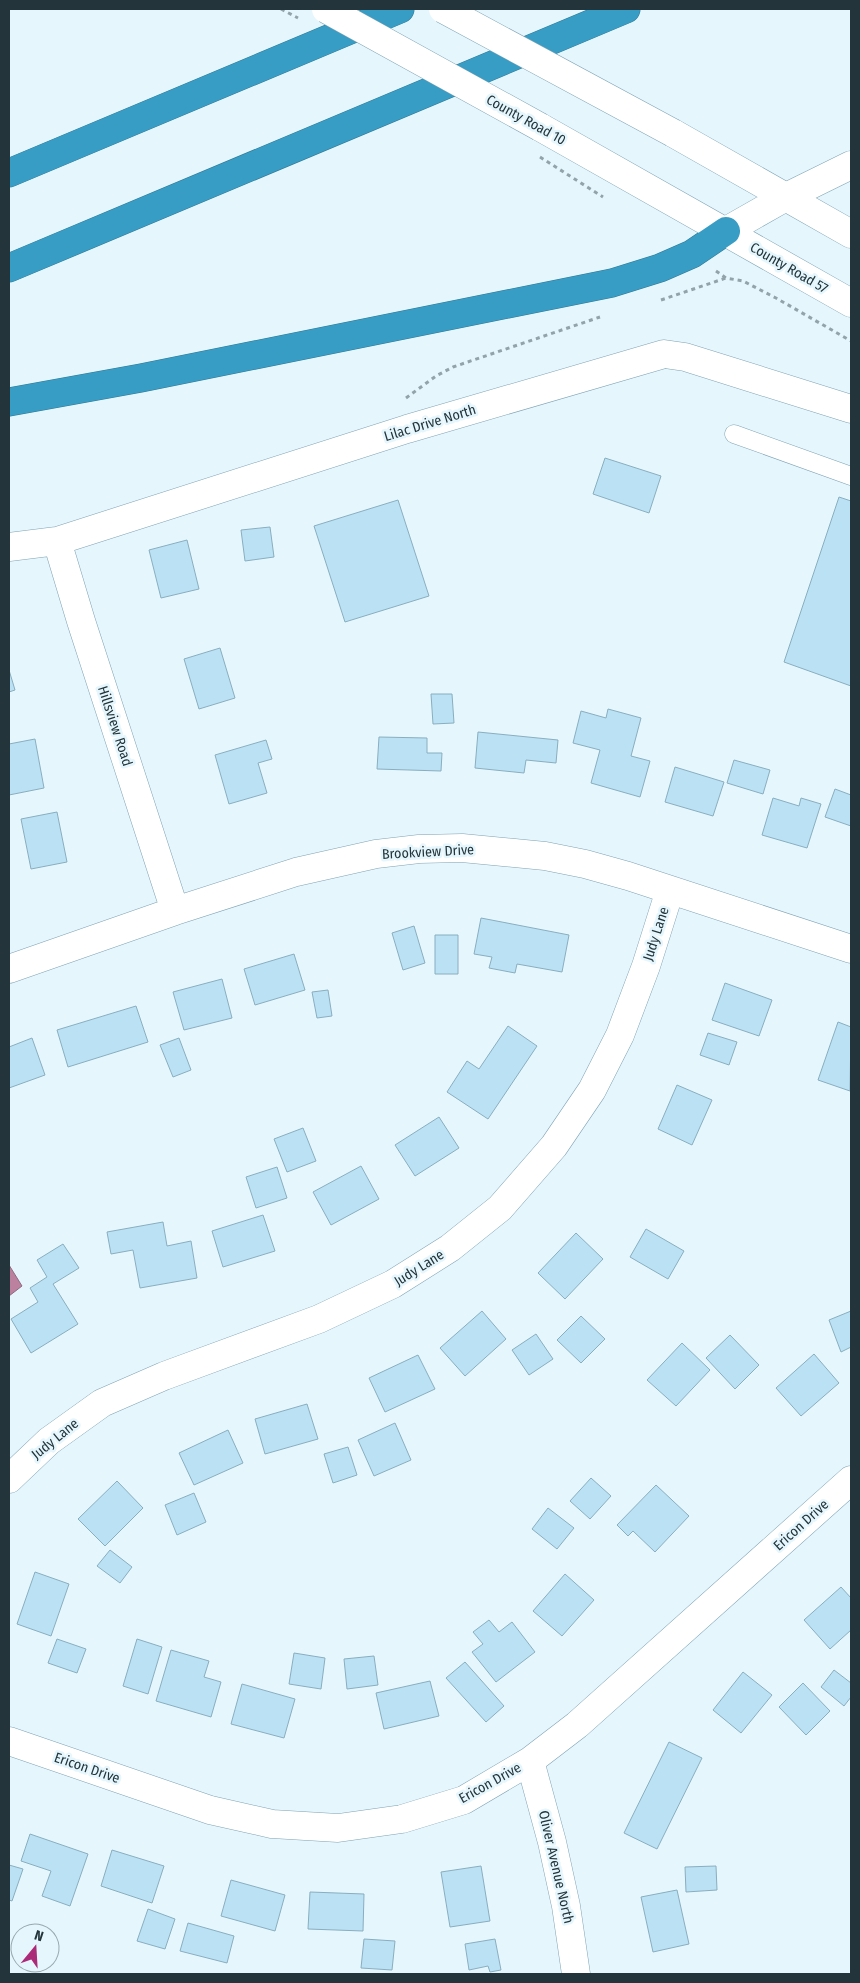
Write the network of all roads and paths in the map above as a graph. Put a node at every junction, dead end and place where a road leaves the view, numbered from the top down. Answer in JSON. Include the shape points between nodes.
{"nodes":[{"id":1,"x":326,"y":9,"type":"edge"},
{"id":2,"x":400,"y":9,"type":"edge"},
{"id":3,"x":443,"y":9,"type":"edge"},
{"id":4,"x":626,"y":9,"type":"edge"},
{"id":5,"x":851,"y":164,"type":"edge"},
{"id":6,"x":9,"y":173,"type":"edge"},
{"id":7,"x":784,"y":198,"type":"junction"},
{"id":8,"x":726,"y":231,"type":"junction"},
{"id":9,"x":851,"y":234,"type":"edge"},
{"id":10,"x":9,"y":268,"type":"edge"},
{"id":11,"x":654,"y":302,"type":"dead end"},
{"id":12,"x":851,"y":303,"type":"edge"},
{"id":13,"x":602,"y":317,"type":"dead end"},
{"id":14,"x":851,"y":341,"type":"edge"},
{"id":15,"x":399,"y":401,"type":"dead end"},
{"id":16,"x":9,"y":402,"type":"edge"},
{"id":17,"x":851,"y":409,"type":"edge"},
{"id":18,"x":734,"y":434,"type":"dead end"},
{"id":19,"x":851,"y":476,"type":"edge"},
{"id":20,"x":57,"y":541,"type":"junction"},
{"id":21,"x":9,"y":547,"type":"edge"},
{"id":22,"x":670,"y":890,"type":"junction"},
{"id":23,"x":175,"y":911,"type":"junction"},
{"id":24,"x":851,"y":950,"type":"edge"},
{"id":25,"x":9,"y":969,"type":"edge"},
{"id":26,"x":9,"y":1479,"type":"edge"},
{"id":27,"x":851,"y":1480,"type":"edge"},
{"id":28,"x":9,"y":1742,"type":"edge"},
{"id":29,"x":530,"y":1762,"type":"junction"},
{"id":30,"x":576,"y":1974,"type":"edge"}],
"edges":[{"from":1,"to":8,"type":"street","name":"County Road 10","bridge":true},
{"from":2,"to":6,"type":"highway"},
{"from":3,"to":7,"type":"street","bridge":true,"via":[[674,133]]},
{"from":4,"to":10,"type":"highway"},
{"from":5,"to":7,"type":"street"},
{"from":7,"to":8,"type":"street"},
{"from":7,"to":9,"type":"street"},
{"from":8,"to":12,"type":"street","name":"County Road 57"},
{"from":8,"to":16,"type":"highway","via":[[692,254],[612,283]]},
{"from":11,"to":14,"type":"path","via":[[726,278],[743,281]]},
{"from":13,"to":15,"type":"path","via":[[453,367]]},
{"from":17,"to":20,"type":"street","name":"Lilac Drive North","via":[[685,357],[664,354],[407,429]]},
{"from":18,"to":19,"type":"lane"},
{"from":20,"to":21,"type":"street","name":"Lilac Drive North"},
{"from":20,"to":23,"type":"street","name":"Hillsview Road"},
{"from":22,"to":23,"type":"street","name":"Brookview Drive","via":[[585,864],[546,856],[462,848],[419,849],[376,854],[296,872]]},
{"from":22,"to":24,"type":"street","name":"Brookview Drive"},
{"from":22,"to":26,"type":"street","name":"Judy Lane","via":[[620,1036],[592,1090],[554,1146],[500,1208],[450,1248],[393,1284],[319,1319],[164,1376],[102,1403],[48,1441]]},
{"from":23,"to":25,"type":"street","name":"Brookview Drive"},
{"from":27,"to":29,"type":"street","name":"Ericon Drive","via":[[577,1725]]},
{"from":28,"to":29,"type":"street","name":"Ericon Drive","via":[[210,1810],[272,1824],[338,1828],[402,1819],[464,1800]]},
{"from":29,"to":30,"type":"street","name":"Oliver Avenue North","via":[[566,1906]]}]}
